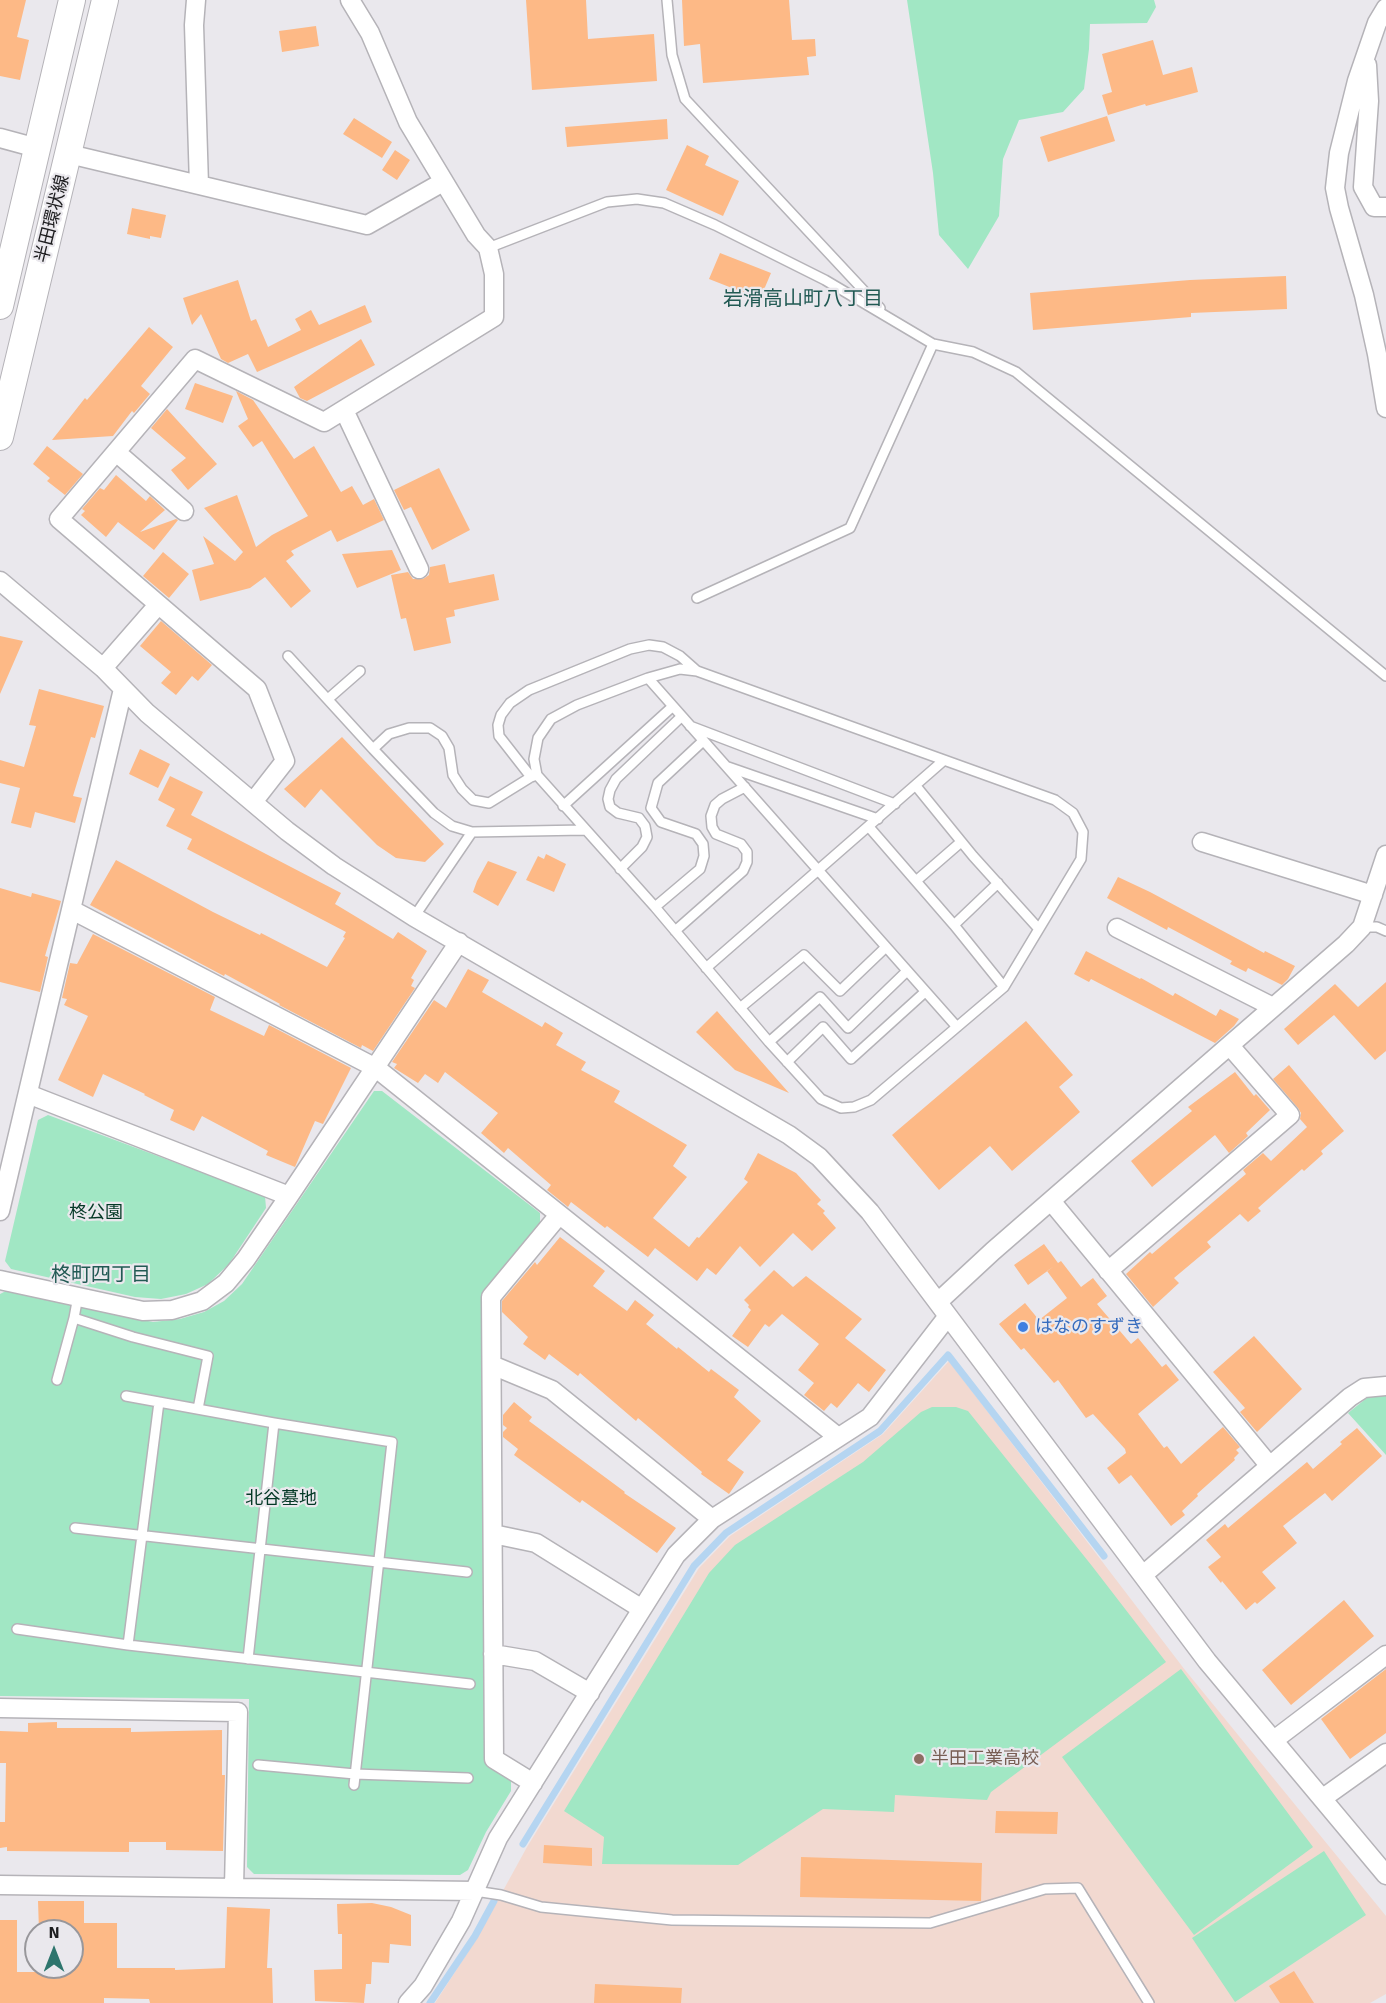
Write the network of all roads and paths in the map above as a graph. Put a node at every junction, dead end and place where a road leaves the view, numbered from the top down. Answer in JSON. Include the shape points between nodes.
{"nodes":[{"id":1,"x":72,"y":0,"type":"edge"},
{"id":2,"x":105,"y":0,"type":"edge"},
{"id":3,"x":195,"y":0,"type":"edge"},
{"id":4,"x":350,"y":0,"type":"edge"},
{"id":5,"x":667,"y":0,"type":"edge"},
{"id":6,"x":1386,"y":8,"type":"edge"},
{"id":7,"x":1366,"y":52,"type":"junction"},
{"id":8,"x":0,"y":138,"type":"edge"},
{"id":9,"x":37,"y":148,"type":"junction"},
{"id":10,"x":69,"y":154,"type":"junction"},
{"id":11,"x":443,"y":182,"type":"junction"},
{"id":12,"x":199,"y":185,"type":"junction"},
{"id":13,"x":1386,"y":207,"type":"edge"},
{"id":14,"x":488,"y":248,"type":"junction"},
{"id":15,"x":0,"y":306,"type":"edge"},
{"id":16,"x":888,"y":316,"type":"junction"},
{"id":17,"x":933,"y":344,"type":"junction"},
{"id":18,"x":1386,"y":408,"type":"edge"},
{"id":19,"x":344,"y":410,"type":"junction"},
{"id":20,"x":0,"y":437,"type":"edge"},
{"id":21,"x":116,"y":452,"type":"junction"},
{"id":22,"x":184,"y":511,"type":"dead end"},
{"id":23,"x":419,"y":569,"type":"dead end"},
{"id":24,"x":0,"y":581,"type":"edge"},
{"id":25,"x":697,"y":598,"type":"dead end"},
{"id":26,"x":158,"y":605,"type":"junction"},
{"id":27,"x":288,"y":656,"type":"dead end"},
{"id":28,"x":103,"y":668,"type":"junction"},
{"id":29,"x":360,"y":671,"type":"dead end"},
{"id":30,"x":697,"y":671,"type":"junction"},
{"id":31,"x":1386,"y":676,"type":"edge"},
{"id":32,"x":648,"y":678,"type":"junction"},
{"id":33,"x":123,"y":689,"type":"junction"},
{"id":34,"x":328,"y":699,"type":"junction"},
{"id":35,"x":672,"y":707,"type":"junction"},
{"id":36,"x":685,"y":721,"type":"junction"},
{"id":37,"x":703,"y":741,"type":"junction"},
{"id":38,"x":373,"y":749,"type":"junction"},
{"id":39,"x":943,"y":761,"type":"junction"},
{"id":40,"x":726,"y":766,"type":"junction"},
{"id":41,"x":534,"y":776,"type":"junction"},
{"id":42,"x":916,"y":786,"type":"junction"},
{"id":43,"x":745,"y":787,"type":"junction"},
{"id":44,"x":253,"y":802,"type":"junction"},
{"id":45,"x":895,"y":804,"type":"junction"},
{"id":46,"x":563,"y":806,"type":"junction"},
{"id":47,"x":878,"y":819,"type":"junction"},
{"id":48,"x":869,"y":827,"type":"junction"},
{"id":49,"x":585,"y":830,"type":"junction"},
{"id":50,"x":472,"y":832,"type":"junction"},
{"id":51,"x":961,"y":842,"type":"junction"},
{"id":52,"x":1202,"y":842,"type":"dead end"},
{"id":53,"x":1386,"y":855,"type":"edge"},
{"id":54,"x":620,"y":868,"type":"junction"},
{"id":55,"x":819,"y":870,"type":"junction"},
{"id":56,"x":916,"y":881,"type":"junction"},
{"id":57,"x":998,"y":883,"type":"junction"},
{"id":58,"x":1373,"y":895,"type":"junction"},
{"id":59,"x":655,"y":907,"type":"junction"},
{"id":60,"x":72,"y":910,"type":"junction"},
{"id":61,"x":414,"y":917,"type":"junction"},
{"id":62,"x":954,"y":925,"type":"junction"},
{"id":63,"x":1362,"y":927,"type":"junction"},
{"id":64,"x":1038,"y":928,"type":"junction"},
{"id":65,"x":1117,"y":928,"type":"dead end"},
{"id":66,"x":1386,"y":930,"type":"edge"},
{"id":67,"x":675,"y":931,"type":"junction"},
{"id":68,"x":459,"y":942,"type":"junction"},
{"id":69,"x":886,"y":947,"type":"junction"},
{"id":70,"x":706,"y":968,"type":"junction"},
{"id":71,"x":908,"y":971,"type":"junction"},
{"id":72,"x":1004,"y":987,"type":"junction"},
{"id":73,"x":926,"y":992,"type":"junction"},
{"id":74,"x":1273,"y":1007,"type":"junction"},
{"id":75,"x":740,"y":1008,"type":"junction"},
{"id":76,"x":957,"y":1027,"type":"junction"},
{"id":77,"x":769,"y":1042,"type":"junction"},
{"id":78,"x":1230,"y":1046,"type":"junction"},
{"id":79,"x":787,"y":1062,"type":"junction"},
{"id":80,"x":376,"y":1068,"type":"junction"},
{"id":81,"x":28,"y":1094,"type":"junction"},
{"id":82,"x":289,"y":1196,"type":"junction"},
{"id":83,"x":1051,"y":1201,"type":"junction"},
{"id":84,"x":0,"y":1211,"type":"edge"},
{"id":85,"x":559,"y":1215,"type":"junction"},
{"id":86,"x":1108,"y":1271,"type":"junction"},
{"id":87,"x":0,"y":1280,"type":"edge"},
{"id":88,"x":78,"y":1296,"type":"junction"},
{"id":89,"x":943,"y":1309,"type":"junction"},
{"id":90,"x":74,"y":1318,"type":"junction"},
{"id":91,"x":492,"y":1365,"type":"junction"},
{"id":92,"x":57,"y":1380,"type":"dead end"},
{"id":93,"x":1386,"y":1386,"type":"edge"},
{"id":94,"x":126,"y":1396,"type":"dead end"},
{"id":95,"x":159,"y":1402,"type":"junction"},
{"id":96,"x":198,"y":1409,"type":"junction"},
{"id":97,"x":274,"y":1424,"type":"junction"},
{"id":98,"x":838,"y":1437,"type":"junction"},
{"id":99,"x":1269,"y":1465,"type":"junction"},
{"id":100,"x":712,"y":1519,"type":"junction"},
{"id":101,"x":75,"y":1528,"type":"dead end"},
{"id":102,"x":493,"y":1534,"type":"junction"},
{"id":103,"x":141,"y":1535,"type":"junction"},
{"id":104,"x":260,"y":1549,"type":"junction"},
{"id":105,"x":379,"y":1563,"type":"junction"},
{"id":106,"x":467,"y":1572,"type":"dead end"},
{"id":107,"x":1143,"y":1575,"type":"junction"},
{"id":108,"x":642,"y":1609,"type":"junction"},
{"id":109,"x":17,"y":1629,"type":"dead end"},
{"id":110,"x":128,"y":1645,"type":"junction"},
{"id":111,"x":493,"y":1654,"type":"junction"},
{"id":112,"x":1386,"y":1655,"type":"edge"},
{"id":113,"x":248,"y":1659,"type":"junction"},
{"id":114,"x":367,"y":1673,"type":"junction"},
{"id":115,"x":471,"y":1684,"type":"dead end"},
{"id":116,"x":590,"y":1693,"type":"junction"},
{"id":117,"x":0,"y":1708,"type":"edge"},
{"id":118,"x":1274,"y":1740,"type":"junction"},
{"id":119,"x":1386,"y":1753,"type":"edge"},
{"id":120,"x":258,"y":1765,"type":"dead end"},
{"id":121,"x":355,"y":1774,"type":"junction"},
{"id":122,"x":468,"y":1778,"type":"dead end"},
{"id":123,"x":533,"y":1784,"type":"junction"},
{"id":124,"x":354,"y":1785,"type":"dead end"},
{"id":125,"x":1323,"y":1798,"type":"junction"},
{"id":126,"x":1386,"y":1875,"type":"edge"},
{"id":127,"x":0,"y":1885,"type":"edge"},
{"id":128,"x":234,"y":1887,"type":"junction"},
{"id":129,"x":475,"y":1891,"type":"junction"},
{"id":130,"x":408,"y":2003,"type":"edge"},
{"id":131,"x":1149,"y":2003,"type":"edge"}],
"edges":[{"from":1,"to":9,"type":"main road","name":"半田環状線"},
{"from":2,"to":10,"type":"main road","name":"半田環状線"},
{"from":3,"to":12,"type":"street"},
{"from":4,"to":11,"type":"street","via":[[370,33],[408,122]]},
{"from":5,"to":16,"type":"lane","via":[[672,55],[685,99]]},
{"from":6,"to":7,"type":"street"},
{"from":7,"to":13,"type":"street","via":[[1369,101],[1363,187],[1374,207]]},
{"from":7,"to":18,"type":"street","via":[[1339,153],[1335,188],[1364,295]]},
{"from":8,"to":9,"type":"street"},
{"from":9,"to":15,"type":"main road","name":"半田環状線"},
{"from":10,"to":12,"type":"street"},
{"from":10,"to":20,"type":"main road","name":"半田環状線"},
{"from":11,"to":12,"type":"street","via":[[367,225]]},
{"from":11,"to":14,"type":"street"},
{"from":14,"to":16,"type":"lane","via":[[608,202],[637,199],[664,203],[797,265]]},
{"from":14,"to":19,"type":"street","via":[[494,274],[494,317]]},
{"from":16,"to":17,"type":"lane"},
{"from":17,"to":25,"type":"lane","via":[[850,528]]},
{"from":17,"to":31,"type":"lane","via":[[973,352],[1016,372]]},
{"from":19,"to":21,"type":"street","via":[[324,422],[195,359]]},
{"from":19,"to":23,"type":"street"},
{"from":21,"to":22,"type":"street"},
{"from":21,"to":26,"type":"street","via":[[59,519]]},
{"from":24,"to":28,"type":"street"},
{"from":26,"to":28,"type":"street"},
{"from":26,"to":44,"type":"street","via":[[257,689],[285,761]]},
{"from":27,"to":34,"type":"lane"},
{"from":28,"to":33,"type":"street"},
{"from":29,"to":34,"type":"lane"},
{"from":30,"to":32,"type":"lane","via":[[680,669]]},
{"from":30,"to":39,"type":"lane"},
{"from":30,"to":41,"type":"lane","via":[[680,656],[649,645],[530,690],[510,703],[498,725],[499,736]]},
{"from":32,"to":35,"type":"lane"},
{"from":32,"to":41,"type":"lane","via":[[551,719],[538,738]]},
{"from":33,"to":44,"type":"street"},
{"from":33,"to":60,"type":"street"},
{"from":34,"to":38,"type":"lane"},
{"from":35,"to":36,"type":"lane"},
{"from":35,"to":46,"type":"lane"},
{"from":36,"to":37,"type":"lane"},
{"from":36,"to":45,"type":"lane"},
{"from":36,"to":54,"type":"lane","via":[[616,779],[610,790],[610,807],[639,818],[647,837]]},
{"from":37,"to":40,"type":"lane"},
{"from":37,"to":59,"type":"lane","via":[[658,783],[651,808],[662,822],[696,834],[703,844],[704,856],[700,868]]},
{"from":38,"to":41,"type":"lane","via":[[389,734],[409,728],[430,728],[442,736],[449,748],[453,775],[462,789],[473,800],[489,803]]},
{"from":38,"to":50,"type":"lane","via":[[434,813],[452,826]]},
{"from":39,"to":42,"type":"lane"},
{"from":39,"to":64,"type":"lane","via":[[1055,800],[1073,813],[1083,832],[1081,859]]},
{"from":40,"to":43,"type":"lane"},
{"from":40,"to":47,"type":"lane"},
{"from":41,"to":46,"type":"lane"},
{"from":42,"to":45,"type":"lane"},
{"from":42,"to":51,"type":"lane"},
{"from":43,"to":55,"type":"lane"},
{"from":43,"to":67,"type":"lane","via":[[722,799],[711,816],[716,834],[741,844],[747,852],[743,871]]},
{"from":44,"to":61,"type":"street","via":[[334,866]]},
{"from":45,"to":47,"type":"lane"},
{"from":46,"to":49,"type":"lane"},
{"from":47,"to":48,"type":"lane"},
{"from":48,"to":55,"type":"lane"},
{"from":48,"to":56,"type":"lane"},
{"from":49,"to":50,"type":"lane"},
{"from":49,"to":54,"type":"lane"},
{"from":50,"to":61,"type":"lane"},
{"from":51,"to":56,"type":"lane"},
{"from":51,"to":57,"type":"lane"},
{"from":52,"to":58,"type":"street"},
{"from":53,"to":58,"type":"street"},
{"from":54,"to":59,"type":"lane"},
{"from":55,"to":69,"type":"lane"},
{"from":55,"to":70,"type":"lane"},
{"from":56,"to":62,"type":"lane"},
{"from":57,"to":62,"type":"lane"},
{"from":57,"to":64,"type":"lane"},
{"from":58,"to":63,"type":"street"},
{"from":59,"to":67,"type":"lane"},
{"from":60,"to":80,"type":"street"},
{"from":60,"to":81,"type":"street"},
{"from":61,"to":68,"type":"street"},
{"from":62,"to":72,"type":"lane"},
{"from":63,"to":66,"type":"lane"},
{"from":63,"to":74,"type":"street"},
{"from":64,"to":72,"type":"lane"},
{"from":65,"to":74,"type":"street"},
{"from":67,"to":70,"type":"lane"},
{"from":68,"to":80,"type":"street"},
{"from":68,"to":89,"type":"street","via":[[819,1156],[870,1212]]},
{"from":69,"to":71,"type":"lane"},
{"from":69,"to":75,"type":"lane","via":[[840,991],[804,955]]},
{"from":70,"to":75,"type":"lane"},
{"from":71,"to":73,"type":"lane"},
{"from":71,"to":77,"type":"lane","via":[[848,1028],[820,998]]},
{"from":72,"to":76,"type":"lane"},
{"from":73,"to":76,"type":"lane"},
{"from":73,"to":79,"type":"lane","via":[[851,1059],[823,1027]]},
{"from":74,"to":78,"type":"street"},
{"from":75,"to":77,"type":"lane"},
{"from":76,"to":79,"type":"lane","via":[[871,1100],[854,1107],[841,1108],[820,1099]]},
{"from":77,"to":79,"type":"lane"},
{"from":78,"to":83,"type":"street"},
{"from":78,"to":86,"type":"street","via":[[1290,1115]]},
{"from":80,"to":82,"type":"street"},
{"from":80,"to":85,"type":"street"},
{"from":81,"to":82,"type":"street"},
{"from":81,"to":84,"type":"street"},
{"from":82,"to":88,"type":"street","via":[[246,1259],[226,1283],[202,1301],[172,1310],[142,1311]]},
{"from":83,"to":86,"type":"street"},
{"from":83,"to":89,"type":"street"},
{"from":85,"to":91,"type":"street","via":[[491,1297]]},
{"from":85,"to":98,"type":"street"},
{"from":86,"to":99,"type":"street"},
{"from":87,"to":88,"type":"street"},
{"from":88,"to":90,"type":"lane"},
{"from":89,"to":98,"type":"street","via":[[870,1417]]},
{"from":89,"to":107,"type":"street"},
{"from":90,"to":92,"type":"lane"},
{"from":90,"to":96,"type":"lane","via":[[208,1356]]},
{"from":91,"to":100,"type":"street","via":[[552,1390]]},
{"from":91,"to":102,"type":"street"},
{"from":93,"to":99,"type":"street","via":[[1364,1388],[1350,1397]]},
{"from":94,"to":95,"type":"lane"},
{"from":95,"to":96,"type":"lane"},
{"from":95,"to":103,"type":"lane"},
{"from":96,"to":97,"type":"lane"},
{"from":97,"to":104,"type":"lane"},
{"from":97,"to":105,"type":"lane","via":[[392,1442]]},
{"from":98,"to":100,"type":"street"},
{"from":99,"to":107,"type":"street"},
{"from":100,"to":108,"type":"street","via":[[676,1555]]},
{"from":101,"to":103,"type":"lane"},
{"from":102,"to":108,"type":"street","via":[[536,1543]]},
{"from":102,"to":111,"type":"street"},
{"from":103,"to":104,"type":"lane"},
{"from":103,"to":110,"type":"lane"},
{"from":104,"to":105,"type":"lane"},
{"from":104,"to":113,"type":"lane"},
{"from":105,"to":106,"type":"lane"},
{"from":105,"to":114,"type":"lane"},
{"from":107,"to":118,"type":"street"},
{"from":108,"to":116,"type":"street"},
{"from":109,"to":110,"type":"lane"},
{"from":110,"to":113,"type":"lane"},
{"from":111,"to":116,"type":"street","via":[[535,1661]]},
{"from":111,"to":123,"type":"street","via":[[494,1759]]},
{"from":112,"to":118,"type":"street"},
{"from":113,"to":114,"type":"lane"},
{"from":114,"to":115,"type":"lane"},
{"from":114,"to":121,"type":"lane"},
{"from":116,"to":123,"type":"street"},
{"from":117,"to":128,"type":"street","via":[[238,1712]]},
{"from":118,"to":125,"type":"street"},
{"from":119,"to":125,"type":"street"},
{"from":120,"to":121,"type":"lane"},
{"from":121,"to":122,"type":"lane"},
{"from":121,"to":124,"type":"lane"},
{"from":123,"to":129,"type":"street","via":[[498,1839]]},
{"from":125,"to":126,"type":"street"},
{"from":127,"to":128,"type":"street"},
{"from":128,"to":129,"type":"street"},
{"from":129,"to":130,"type":"street","via":[[423,1986]]},
{"from":129,"to":131,"type":"lane","via":[[541,1908],[672,1920],[930,1923],[1045,1889],[1078,1888]]}]}
